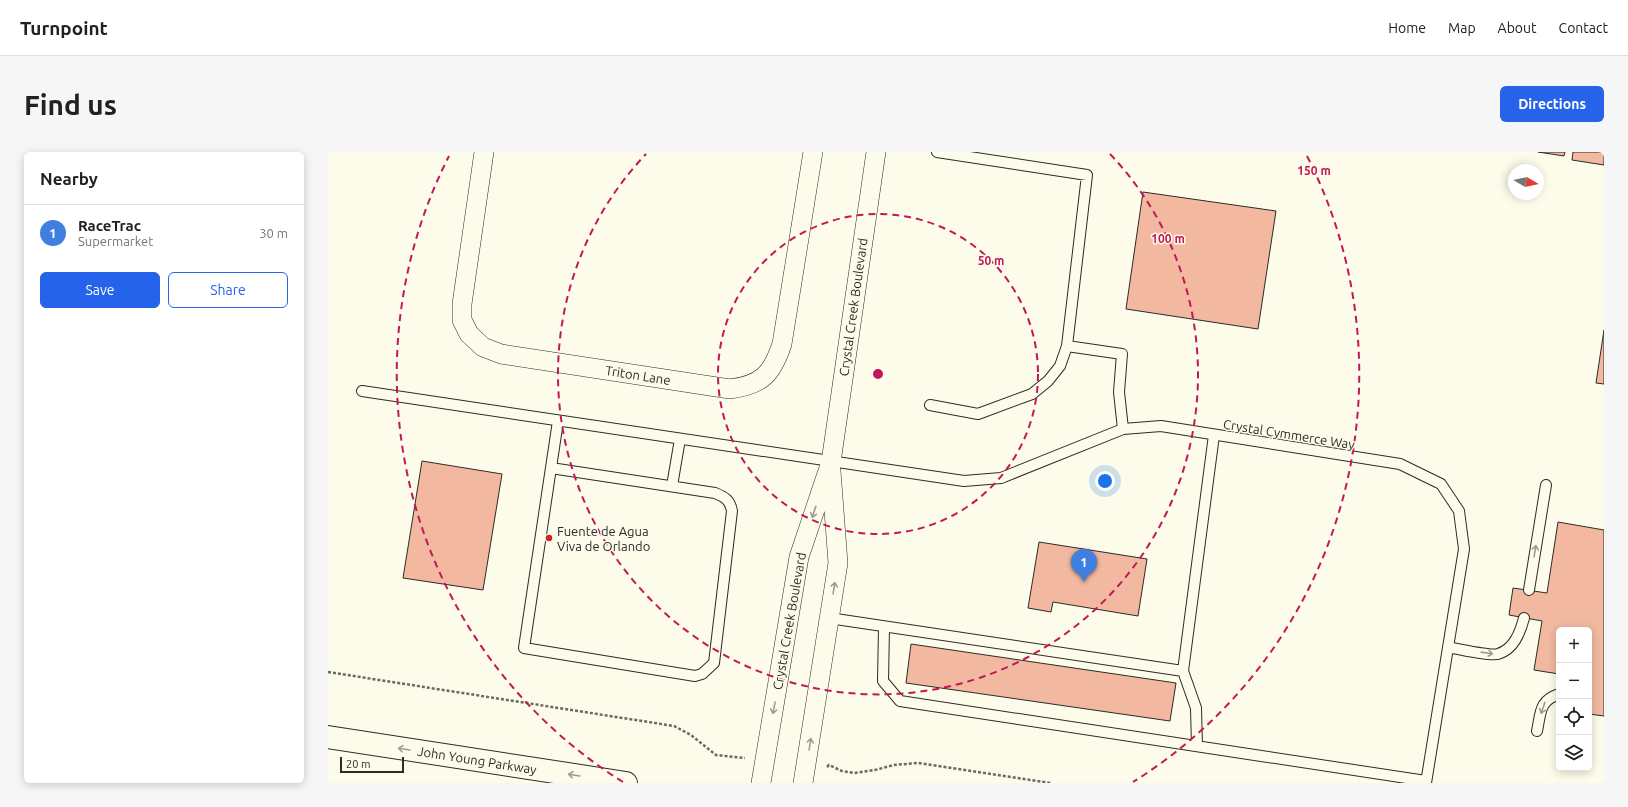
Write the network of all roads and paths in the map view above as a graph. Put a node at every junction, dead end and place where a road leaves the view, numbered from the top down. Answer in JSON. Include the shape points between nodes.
{"nodes":[{"id":1,"x":484,"y":152,"type":"edge"},
{"id":2,"x":814,"y":152,"type":"edge"},
{"id":3,"x":876,"y":152,"type":"edge"},
{"id":4,"x":937,"y":152,"type":"edge"},
{"id":5,"x":1067,"y":346,"type":"junction"},
{"id":6,"x":362,"y":391,"type":"dead end"},
{"id":7,"x":930,"y":405,"type":"dead end"},
{"id":8,"x":558,"y":421,"type":"junction"},
{"id":9,"x":1124,"y":429,"type":"junction"},
{"id":10,"x":1214,"y":435,"type":"junction"},
{"id":11,"x":680,"y":439,"type":"junction"},
{"id":12,"x":831,"y":462,"type":"junction"},
{"id":13,"x":551,"y":468,"type":"junction"},
{"id":14,"x":1546,"y":485,"type":"dead end"},
{"id":15,"x":672,"y":486,"type":"junction"},
{"id":16,"x":1529,"y":590,"type":"dead end"},
{"id":17,"x":830,"y":618,"type":"junction"},
{"id":18,"x":1524,"y":618,"type":"dead end"},
{"id":19,"x":884,"y":626,"type":"junction"},
{"id":20,"x":1448,"y":647,"type":"junction"},
{"id":21,"x":1182,"y":671,"type":"junction"},
{"id":22,"x":328,"y":672,"type":"edge"},
{"id":23,"x":1556,"y":695,"type":"edge"},
{"id":24,"x":1537,"y":731,"type":"dead end"},
{"id":25,"x":328,"y":737,"type":"edge"},
{"id":26,"x":1197,"y":746,"type":"junction"},
{"id":27,"x":747,"y":759,"type":"dead end"},
{"id":28,"x":826,"y":768,"type":"dead end"},
{"id":29,"x":1426,"y":782,"type":"edge"},
{"id":30,"x":626,"y":783,"type":"edge"},
{"id":31,"x":761,"y":783,"type":"edge"},
{"id":32,"x":803,"y":783,"type":"edge"},
{"id":33,"x":1051,"y":783,"type":"edge"}],
"edges":[{"from":1,"to":2,"type":"street","name":"Triton Lane","via":[[462,304],[462,320],[469,334],[483,347],[501,354],[730,389],[747,387],[763,378],[776,362],[782,344]]},
{"from":3,"to":12,"type":"street","name":"Crystal Creek Boulevard"},
{"from":4,"to":5,"type":"lane","via":[[1087,175]]},
{"from":5,"to":7,"type":"lane","via":[[1060,366],[1048,381],[1032,394],[978,414]]},
{"from":5,"to":9,"type":"lane","via":[[1122,354],[1119,392]]},
{"from":6,"to":8,"type":"lane","name":"Crystal Cymmerce Way"},
{"from":8,"to":11,"type":"lane","name":"Crystal Cymmerce Way"},
{"from":8,"to":13,"type":"lane"},
{"from":9,"to":10,"type":"lane","name":"Crystal Cymmerce Way","via":[[1161,426]]},
{"from":9,"to":12,"type":"lane","name":"Crystal Cymmerce Way","via":[[1001,478],[964,482]]},
{"from":10,"to":20,"type":"lane","name":"Crystal Cymmerce Way","via":[[1400,464],[1441,484],[1459,511],[1464,549]]},
{"from":10,"to":21,"type":"lane"},
{"from":11,"to":12,"type":"lane","name":"Crystal Cymmerce Way"},
{"from":11,"to":15,"type":"lane"},
{"from":17,"to":12,"type":"street","name":"Crystal Creek Boulevard","one_way":true,"via":[[838,563]]},
{"from":12,"to":31,"type":"street","name":"Crystal Creek Boulevard","one_way":true,"via":[[799,557]]},
{"from":13,"to":15,"type":"lane"},
{"from":13,"to":15,"type":"lane","via":[[524,648],[695,676],[702,674],[714,662],[732,511],[730,502],[723,496]]},
{"from":16,"to":14,"type":"lane","one_way":true},
{"from":17,"to":19,"type":"lane"},
{"from":32,"to":17,"type":"street","name":"Crystal Creek Boulevard","one_way":true},
{"from":20,"to":18,"type":"lane","one_way":true,"via":[[1497,654],[1510,647],[1520,632]]},
{"from":19,"to":21,"type":"lane"},
{"from":19,"to":26,"type":"lane","via":[[882,681],[900,701]]},
{"from":20,"to":29,"type":"lane","name":"Crystal Cymmerce Way"},
{"from":21,"to":26,"type":"lane","via":[[1196,708]]},
{"from":22,"to":27,"type":"path","via":[[674,726],[716,755]]},
{"from":23,"to":24,"type":"lane","one_way":true,"via":[[1542,704]]},
{"from":30,"to":25,"type":"highway","name":"John Young Parkway","one_way":true},
{"from":26,"to":29,"type":"lane"},
{"from":28,"to":33,"type":"path","via":[[829,765],[854,773],[918,763]]}]}
